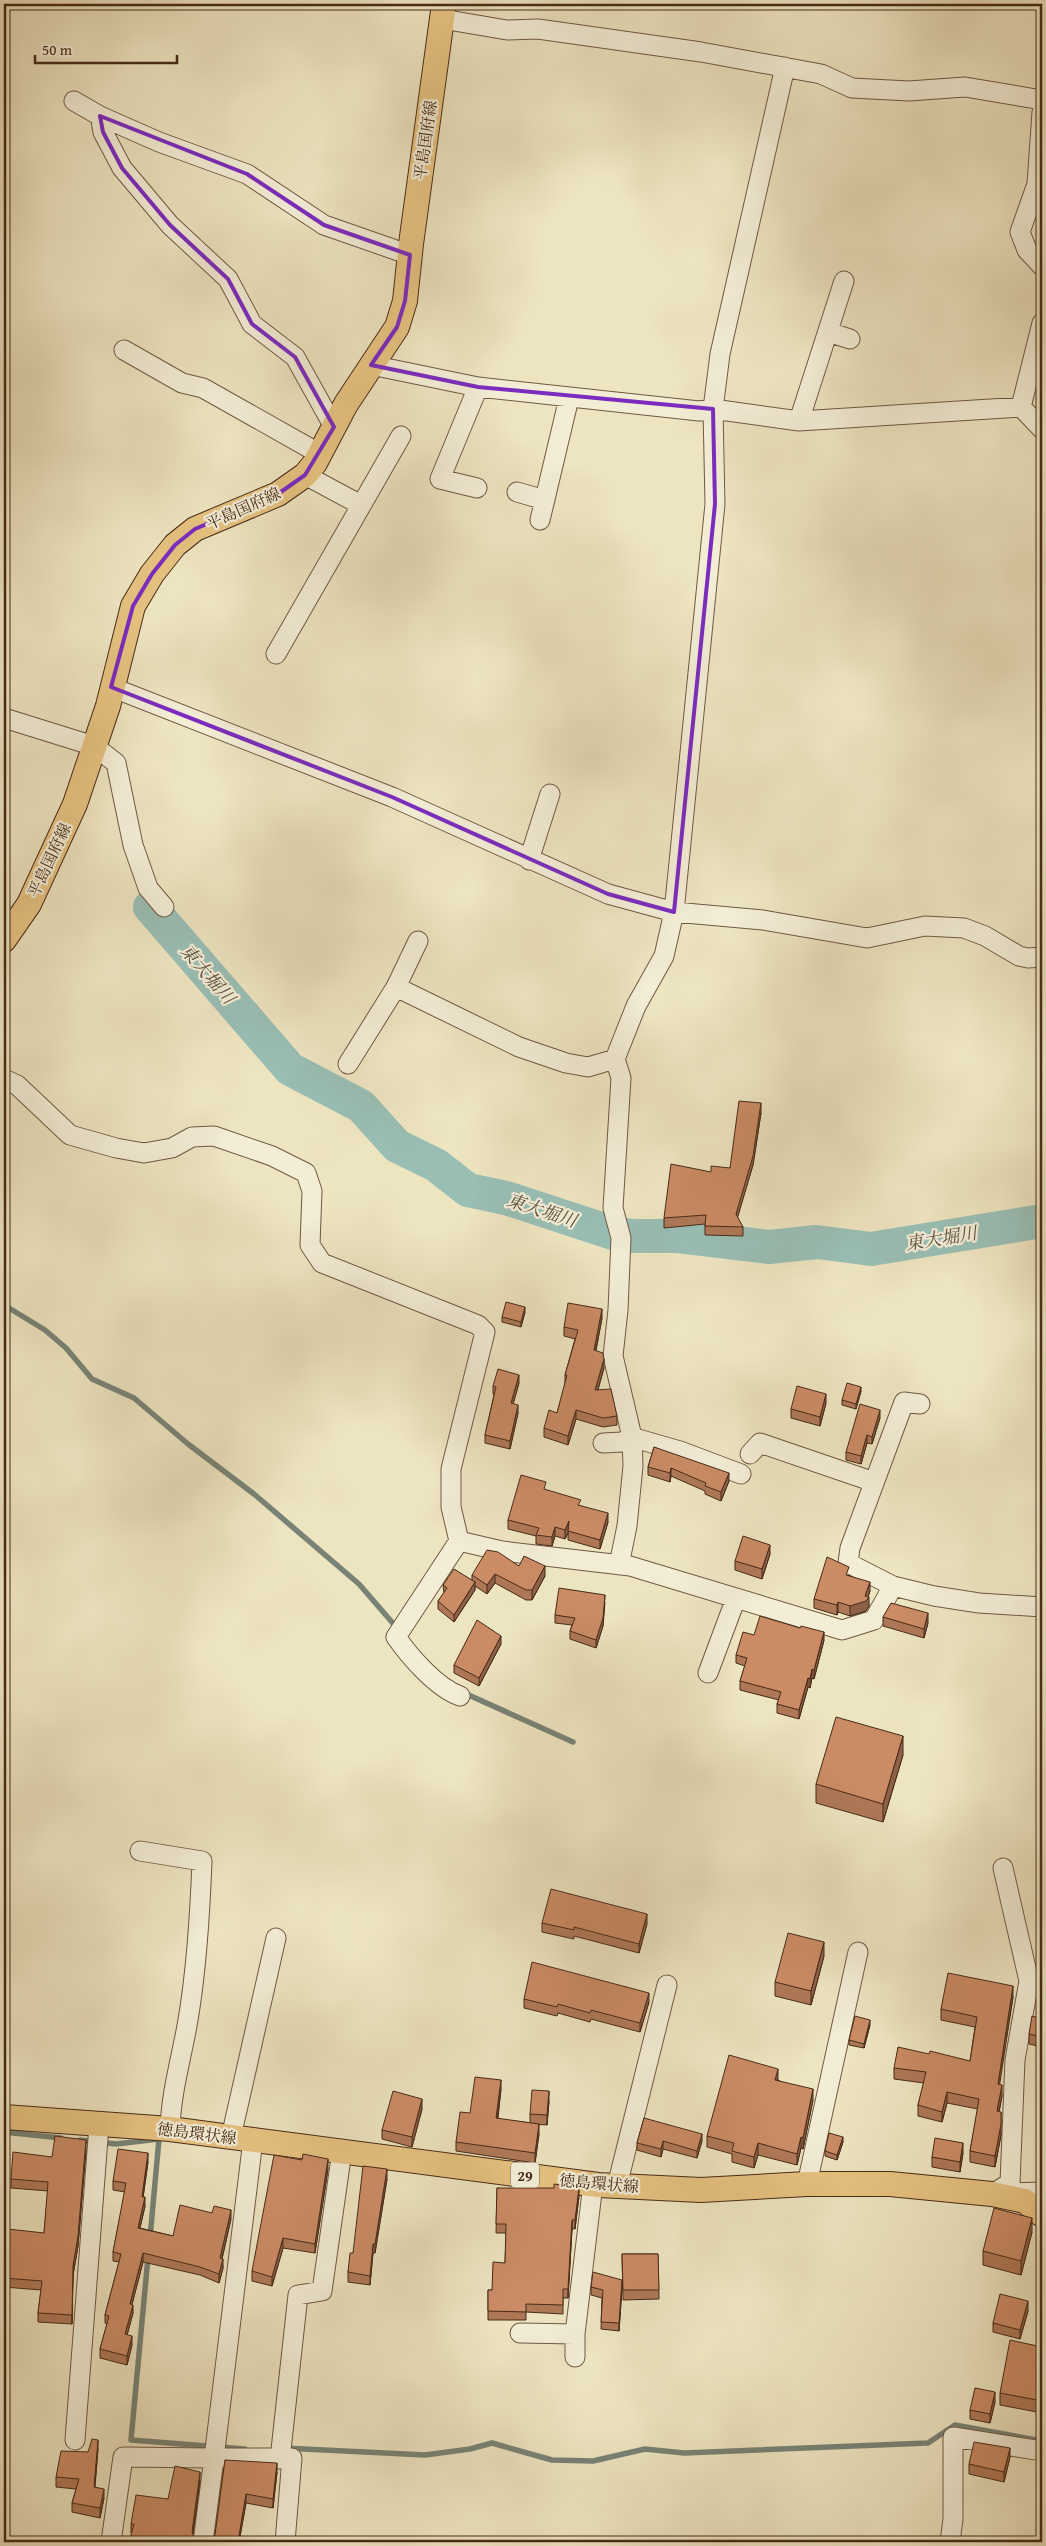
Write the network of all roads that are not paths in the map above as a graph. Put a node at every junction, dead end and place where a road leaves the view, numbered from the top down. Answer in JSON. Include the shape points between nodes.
{"nodes":[{"id":1,"x":443,"y":11,"type":"edge"},
{"id":2,"x":785,"y":67,"type":"junction"},
{"id":3,"x":1042,"y":100,"type":"edge"},
{"id":4,"x":74,"y":101,"type":"dead end"},
{"id":5,"x":1042,"y":112,"type":"edge"},
{"id":6,"x":100,"y":116,"type":"junction"},
{"id":7,"x":410,"y":255,"type":"junction"},
{"id":8,"x":1042,"y":266,"type":"edge"},
{"id":9,"x":844,"y":281,"type":"dead end"},
{"id":10,"x":1042,"y":323,"type":"edge"},
{"id":11,"x":828,"y":332,"type":"junction"},
{"id":12,"x":850,"y":338,"type":"dead end"},
{"id":13,"x":124,"y":350,"type":"dead end"},
{"id":14,"x":371,"y":365,"type":"junction"},
{"id":15,"x":478,"y":387,"type":"junction"},
{"id":16,"x":569,"y":398,"type":"junction"},
{"id":17,"x":1020,"y":407,"type":"junction"},
{"id":18,"x":713,"y":409,"type":"junction"},
{"id":19,"x":799,"y":421,"type":"junction"},
{"id":20,"x":334,"y":427,"type":"junction"},
{"id":21,"x":1042,"y":428,"type":"edge"},
{"id":22,"x":401,"y":436,"type":"dead end"},
{"id":23,"x":320,"y":454,"type":"junction"},
{"id":24,"x":305,"y":475,"type":"junction"},
{"id":25,"x":477,"y":488,"type":"dead end"},
{"id":26,"x":517,"y":492,"type":"dead end"},
{"id":27,"x":545,"y":500,"type":"junction"},
{"id":28,"x":361,"y":505,"type":"junction"},
{"id":29,"x":540,"y":520,"type":"dead end"},
{"id":30,"x":276,"y":654,"type":"dead end"},
{"id":31,"x":112,"y":687,"type":"junction"},
{"id":32,"x":4,"y":718,"type":"edge"},
{"id":33,"x":94,"y":746,"type":"junction"},
{"id":34,"x":550,"y":794,"type":"dead end"},
{"id":35,"x":530,"y":860,"type":"junction"},
{"id":36,"x":164,"y":908,"type":"dead end"},
{"id":37,"x":674,"y":912,"type":"junction"},
{"id":38,"x":4,"y":940,"type":"edge"},
{"id":39,"x":418,"y":941,"type":"dead end"},
{"id":40,"x":1042,"y":957,"type":"edge"},
{"id":41,"x":396,"y":987,"type":"junction"},
{"id":42,"x":615,"y":1058,"type":"junction"},
{"id":43,"x":348,"y":1064,"type":"dead end"},
{"id":44,"x":4,"y":1079,"type":"edge"},
{"id":45,"x":920,"y":1404,"type":"dead end"},
{"id":46,"x":635,"y":1438,"type":"junction"},
{"id":47,"x":603,"y":1443,"type":"dead end"},
{"id":48,"x":750,"y":1454,"type":"dead end"},
{"id":49,"x":741,"y":1474,"type":"dead end"},
{"id":50,"x":874,"y":1482,"type":"junction"},
{"id":51,"x":459,"y":1541,"type":"junction"},
{"id":52,"x":619,"y":1565,"type":"junction"},
{"id":53,"x":893,"y":1586,"type":"junction"},
{"id":54,"x":736,"y":1598,"type":"junction"},
{"id":55,"x":1042,"y":1607,"type":"edge"},
{"id":56,"x":708,"y":1673,"type":"dead end"},
{"id":57,"x":460,"y":1696,"type":"dead end"},
{"id":58,"x":140,"y":1851,"type":"dead end"},
{"id":59,"x":1003,"y":1868,"type":"dead end"},
{"id":60,"x":276,"y":1938,"type":"dead end"},
{"id":61,"x":858,"y":1952,"type":"dead end"},
{"id":62,"x":667,"y":1985,"type":"dead end"},
{"id":63,"x":4,"y":2117,"type":"edge"},
{"id":64,"x":170,"y":2129,"type":"junction"},
{"id":65,"x":98,"y":2136,"type":"junction"},
{"id":66,"x":242,"y":2138,"type":"junction"},
{"id":67,"x":342,"y":2151,"type":"junction"},
{"id":68,"x":593,"y":2184,"type":"junction"},
{"id":69,"x":807,"y":2184,"type":"junction"},
{"id":70,"x":617,"y":2186,"type":"junction"},
{"id":71,"x":1042,"y":2192,"type":"edge"},
{"id":72,"x":992,"y":2194,"type":"junction"},
{"id":73,"x":1042,"y":2215,"type":"edge"},
{"id":74,"x":520,"y":2333,"type":"dead end"},
{"id":75,"x":575,"y":2334,"type":"junction"},
{"id":76,"x":575,"y":2357,"type":"dead end"},
{"id":77,"x":75,"y":2440,"type":"dead end"},
{"id":78,"x":214,"y":2451,"type":"junction"},
{"id":79,"x":281,"y":2452,"type":"junction"},
{"id":80,"x":1042,"y":2452,"type":"edge"},
{"id":81,"x":111,"y":2542,"type":"edge"},
{"id":82,"x":203,"y":2542,"type":"edge"},
{"id":83,"x":285,"y":2542,"type":"edge"},
{"id":84,"x":950,"y":2542,"type":"edge"}],
"edges":[{"from":1,"to":2,"type":"street","via":[[507,30],[538,29]]},
{"from":1,"to":7,"type":"main road","name":"平島国府線"},
{"from":2,"to":3,"type":"street","via":[[821,74],[852,88],[909,91],[965,87]]},
{"from":2,"to":18,"type":"street","via":[[720,354]]},
{"from":4,"to":6,"type":"street"},
{"from":5,"to":8,"type":"street","via":[[1037,184],[1020,232],[1027,250]]},
{"from":6,"to":7,"type":"street","via":[[247,174],[324,225]]},
{"from":6,"to":20,"type":"street","via":[[103,132],[122,168],[170,225],[228,279],[252,324],[295,356]]},
{"from":7,"to":14,"type":"main road","name":"平島国府線","via":[[405,301],[398,327]]},
{"from":9,"to":11,"type":"street"},
{"from":10,"to":17,"type":"street"},
{"from":11,"to":12,"type":"street"},
{"from":11,"to":19,"type":"street"},
{"from":13,"to":23,"type":"street","via":[[182,382],[203,388]]},
{"from":14,"to":15,"type":"street"},
{"from":14,"to":20,"type":"main road","name":"平島国府線"},
{"from":15,"to":16,"type":"street"},
{"from":15,"to":25,"type":"street","via":[[440,479]]},
{"from":16,"to":18,"type":"street","via":[[699,411]]},
{"from":16,"to":27,"type":"street"},
{"from":17,"to":19,"type":"street"},
{"from":17,"to":21,"type":"street"},
{"from":18,"to":19,"type":"street"},
{"from":18,"to":37,"type":"street","via":[[715,504]]},
{"from":20,"to":23,"type":"main road","name":"平島国府線"},
{"from":22,"to":28,"type":"street"},
{"from":23,"to":24,"type":"main road","name":"平島国府線"},
{"from":24,"to":28,"type":"street"},
{"from":24,"to":31,"type":"main road","name":"平島国府線","via":[[278,494],[195,529],[175,545],[133,606]]},
{"from":26,"to":27,"type":"street"},
{"from":27,"to":29,"type":"street"},
{"from":28,"to":30,"type":"street"},
{"from":31,"to":33,"type":"main road","name":"平島国府線"},
{"from":31,"to":35,"type":"street","via":[[392,797]]},
{"from":32,"to":33,"type":"street"},
{"from":33,"to":36,"type":"street","via":[[116,763],[136,854],[148,888]]},
{"from":33,"to":38,"type":"main road","name":"平島国府線","via":[[75,804],[29,904]]},
{"from":34,"to":35,"type":"street"},
{"from":35,"to":37,"type":"street","via":[[608,894]]},
{"from":37,"to":40,"type":"street","via":[[763,920],[867,938],[925,926],[964,928],[1019,956]]},
{"from":37,"to":42,"type":"street","via":[[664,956],[636,1006]]},
{"from":39,"to":41,"type":"street"},
{"from":41,"to":42,"type":"street","via":[[519,1047],[566,1063],[588,1067]]},
{"from":41,"to":43,"type":"street"},
{"from":42,"to":46,"type":"street","via":[[621,1078],[613,1208],[621,1234],[613,1356]]},
{"from":44,"to":51,"type":"street","via":[[17,1085],[70,1135],[144,1153],[172,1148],[192,1137],[214,1136],[272,1156],[306,1173],[312,1191],[310,1245],[322,1263],[478,1326],[485,1332],[451,1469],[451,1507]]},
{"from":45,"to":50,"type":"street","via":[[904,1402]]},
{"from":46,"to":47,"type":"street"},
{"from":46,"to":49,"type":"street"},
{"from":46,"to":52,"type":"street","via":[[633,1495],[622,1523]]},
{"from":48,"to":50,"type":"street","via":[[760,1442]]},
{"from":50,"to":53,"type":"street","via":[[848,1562]]},
{"from":51,"to":52,"type":"street","via":[[502,1551]]},
{"from":51,"to":57,"type":"street","via":[[396,1637],[408,1654],[450,1692]]},
{"from":52,"to":54,"type":"street","via":[[694,1579]]},
{"from":53,"to":54,"type":"street","via":[[874,1620],[842,1630]]},
{"from":53,"to":55,"type":"street","via":[[979,1603]]},
{"from":54,"to":56,"type":"street"},
{"from":58,"to":64,"type":"street","via":[[202,1860],[198,1951],[170,2109]]},
{"from":59,"to":72,"type":"street","via":[[1032,1979],[1015,2060],[1010,2183]]},
{"from":60,"to":66,"type":"street"},
{"from":61,"to":69,"type":"street"},
{"from":62,"to":70,"type":"street"},
{"from":63,"to":65,"type":"main road","name":"徳島環状線","number":"29"},
{"from":64,"to":65,"type":"main road","name":"徳島環状線","number":"29"},
{"from":64,"to":66,"type":"main road","name":"徳島環状線","number":"29"},
{"from":65,"to":77,"type":"street"},
{"from":66,"to":67,"type":"main road","name":"徳島環状線","number":"29"},
{"from":66,"to":78,"type":"street"},
{"from":67,"to":68,"type":"main road","name":"徳島環状線","number":"29"},
{"from":67,"to":79,"type":"street","via":[[322,2291],[298,2295]]},
{"from":68,"to":70,"type":"main road","name":"徳島環状線","number":"29"},
{"from":68,"to":75,"type":"street"},
{"from":69,"to":70,"type":"main road","name":"徳島環状線","number":"29","via":[[701,2190]]},
{"from":69,"to":72,"type":"main road","name":"徳島環状線","number":"29","via":[[890,2184]]},
{"from":71,"to":72,"type":"street"},
{"from":72,"to":73,"type":"main road","name":"徳島環状線","number":"29","via":[[1025,2201]]},
{"from":74,"to":75,"type":"street"},
{"from":75,"to":76,"type":"street"},
{"from":78,"to":79,"type":"street"},
{"from":78,"to":81,"type":"street","via":[[123,2457]]},
{"from":78,"to":82,"type":"street"},
{"from":79,"to":83,"type":"street","via":[[292,2458]]},
{"from":80,"to":84,"type":"street","via":[[953,2437]]}]}
